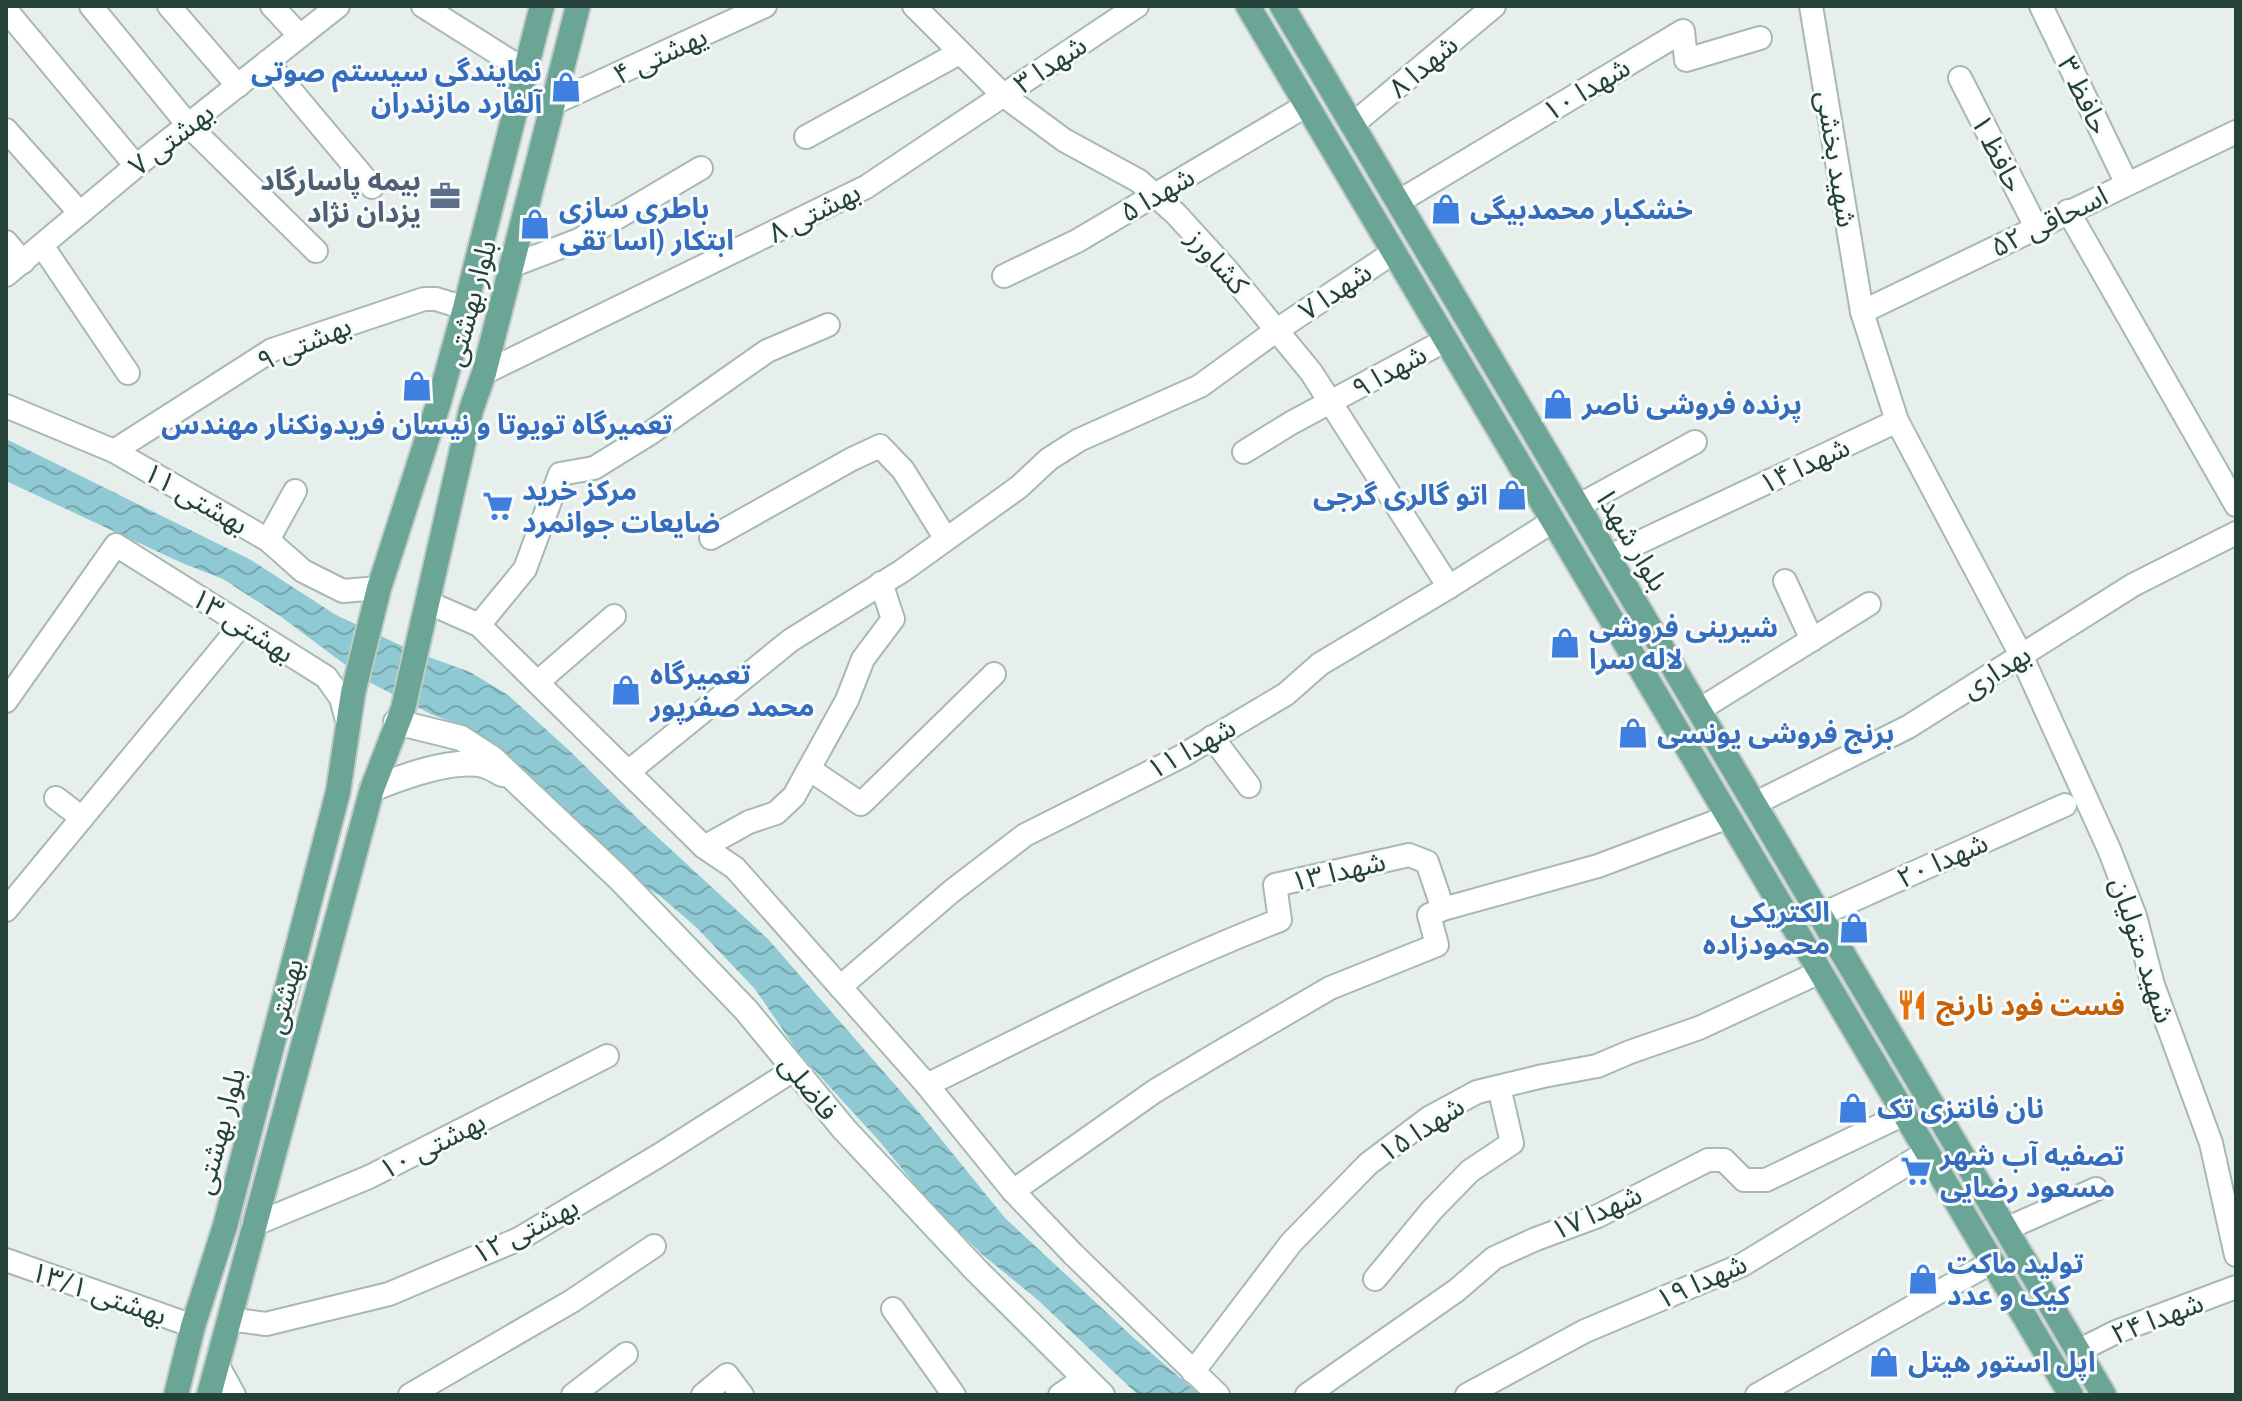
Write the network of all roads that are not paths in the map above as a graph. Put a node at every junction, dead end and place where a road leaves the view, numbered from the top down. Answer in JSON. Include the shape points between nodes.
{"nodes":[{"id":1,"x":91,"y":6,"type":"edge"},
{"id":2,"x":169,"y":6,"type":"edge"},
{"id":3,"x":272,"y":6,"type":"edge"},
{"id":4,"x":338,"y":6,"type":"edge"},
{"id":5,"x":423,"y":6,"type":"edge"},
{"id":6,"x":542,"y":6,"type":"edge"},
{"id":7,"x":578,"y":6,"type":"edge"},
{"id":8,"x":765,"y":6,"type":"edge"},
{"id":9,"x":914,"y":6,"type":"edge"},
{"id":10,"x":1137,"y":6,"type":"edge"},
{"id":11,"x":1248,"y":6,"type":"edge"},
{"id":12,"x":1282,"y":6,"type":"edge"},
{"id":13,"x":1494,"y":6,"type":"edge"},
{"id":14,"x":1811,"y":6,"type":"edge"},
{"id":15,"x":2041,"y":6,"type":"edge"},
{"id":16,"x":6,"y":10,"type":"edge"},
{"id":17,"x":300,"y":36,"type":"junction"},
{"id":18,"x":1760,"y":38,"type":"dead end"},
{"id":19,"x":959,"y":53,"type":"junction"},
{"id":20,"x":267,"y":62,"type":"junction"},
{"id":21,"x":526,"y":71,"type":"junction"},
{"id":22,"x":1960,"y":78,"type":"dead end"},
{"id":23,"x":238,"y":86,"type":"junction"},
{"id":24,"x":1003,"y":95,"type":"junction"},
{"id":25,"x":554,"y":103,"type":"junction"},
{"id":26,"x":1307,"y":105,"type":"junction"},
{"id":27,"x":1352,"y":125,"type":"junction"},
{"id":28,"x":189,"y":126,"type":"junction"},
{"id":29,"x":6,"y":130,"type":"edge"},
{"id":30,"x":2236,"y":132,"type":"edge"},
{"id":31,"x":806,"y":137,"type":"dead end"},
{"id":32,"x":136,"y":166,"type":"junction"},
{"id":33,"x":701,"y":168,"type":"dead end"},
{"id":34,"x":2127,"y":184,"type":"junction"},
{"id":35,"x":372,"y":187,"type":"dead end"},
{"id":36,"x":1156,"y":196,"type":"junction"},
{"id":37,"x":1398,"y":202,"type":"junction"},
{"id":38,"x":2068,"y":211,"type":"junction"},
{"id":39,"x":80,"y":213,"type":"junction"},
{"id":40,"x":2036,"y":227,"type":"junction"},
{"id":41,"x":6,"y":242,"type":"edge"},
{"id":42,"x":43,"y":247,"type":"junction"},
{"id":43,"x":316,"y":251,"type":"dead end"},
{"id":44,"x":1394,"y":252,"type":"junction"},
{"id":45,"x":511,"y":266,"type":"junction"},
{"id":46,"x":15,"y":268,"type":"edge"},
{"id":47,"x":1004,"y":276,"type":"dead end"},
{"id":48,"x":465,"y":308,"type":"junction"},
{"id":49,"x":1862,"y":312,"type":"junction"},
{"id":50,"x":828,"y":325,"type":"dead end"},
{"id":51,"x":1277,"y":330,"type":"junction"},
{"id":52,"x":1446,"y":340,"type":"junction"},
{"id":53,"x":128,"y":373,"type":"dead end"},
{"id":54,"x":484,"y":373,"type":"junction"},
{"id":55,"x":1331,"y":403,"type":"junction"},
{"id":56,"x":438,"y":405,"type":"junction"},
{"id":57,"x":6,"y":406,"type":"edge"},
{"id":58,"x":471,"y":410,"type":"junction"},
{"id":59,"x":1897,"y":421,"type":"junction"},
{"id":60,"x":426,"y":440,"type":"junction"},
{"id":61,"x":1695,"y":442,"type":"dead end"},
{"id":62,"x":114,"y":451,"type":"junction"},
{"id":63,"x":462,"y":452,"type":"junction"},
{"id":64,"x":1244,"y":452,"type":"dead end"},
{"id":65,"x":295,"y":491,"type":"dead end"},
{"id":66,"x":2236,"y":505,"type":"edge"},
{"id":67,"x":1578,"y":506,"type":"junction"},
{"id":68,"x":1553,"y":521,"type":"junction"},
{"id":69,"x":2236,"y":533,"type":"edge"},
{"id":70,"x":711,"y":538,"type":"dead end"},
{"id":71,"x":946,"y":539,"type":"junction"},
{"id":72,"x":268,"y":540,"type":"junction"},
{"id":73,"x":1608,"y":557,"type":"junction"},
{"id":74,"x":1785,"y":581,"type":"dead end"},
{"id":75,"x":881,"y":583,"type":"junction"},
{"id":76,"x":1449,"y":587,"type":"junction"},
{"id":77,"x":377,"y":595,"type":"junction"},
{"id":78,"x":1869,"y":604,"type":"dead end"},
{"id":79,"x":425,"y":609,"type":"junction"},
{"id":80,"x":614,"y":616,"type":"dead end"},
{"id":81,"x":242,"y":624,"type":"junction"},
{"id":82,"x":479,"y":625,"type":"junction"},
{"id":83,"x":1812,"y":640,"type":"junction"},
{"id":84,"x":2021,"y":655,"type":"junction"},
{"id":85,"x":994,"y":674,"type":"dead end"},
{"id":86,"x":539,"y":681,"type":"junction"},
{"id":87,"x":6,"y":701,"type":"edge"},
{"id":88,"x":1699,"y":710,"type":"junction"},
{"id":89,"x":400,"y":716,"type":"junction"},
{"id":90,"x":348,"y":724,"type":"junction"},
{"id":91,"x":1212,"y":737,"type":"junction"},
{"id":92,"x":809,"y":769,"type":"junction"},
{"id":93,"x":628,"y":772,"type":"junction"},
{"id":94,"x":515,"y":780,"type":"junction"},
{"id":95,"x":1249,"y":786,"type":"dead end"},
{"id":96,"x":372,"y":789,"type":"junction"},
{"id":97,"x":56,"y":798,"type":"dead end"},
{"id":98,"x":1754,"y":804,"type":"junction"},
{"id":99,"x":2065,"y":805,"type":"dead end"},
{"id":100,"x":1728,"y":817,"type":"junction"},
{"id":101,"x":82,"y":818,"type":"junction"},
{"id":102,"x":704,"y":847,"type":"junction"},
{"id":103,"x":1443,"y":909,"type":"junction"},
{"id":104,"x":6,"y":910,"type":"edge"},
{"id":105,"x":1820,"y":915,"type":"junction"},
{"id":106,"x":1820,"y":972,"type":"junction"},
{"id":107,"x":840,"y":987,"type":"junction"},
{"id":108,"x":607,"y":1056,"type":"dead end"},
{"id":109,"x":795,"y":1069,"type":"junction"},
{"id":110,"x":927,"y":1085,"type":"junction"},
{"id":111,"x":1499,"y":1087,"type":"junction"},
{"id":112,"x":1904,"y":1114,"type":"junction"},
{"id":113,"x":1927,"y":1152,"type":"junction"},
{"id":114,"x":2096,"y":1189,"type":"dead end"},
{"id":115,"x":1013,"y":1191,"type":"junction"},
{"id":116,"x":1991,"y":1203,"type":"junction"},
{"id":117,"x":1966,"y":1218,"type":"junction"},
{"id":118,"x":253,"y":1225,"type":"junction"},
{"id":119,"x":2006,"y":1229,"type":"junction"},
{"id":120,"x":654,"y":1246,"type":"dead end"},
{"id":121,"x":2236,"y":1255,"type":"edge"},
{"id":122,"x":6,"y":1260,"type":"edge"},
{"id":123,"x":1992,"y":1262,"type":"junction"},
{"id":124,"x":1375,"y":1279,"type":"dead end"},
{"id":125,"x":2236,"y":1287,"type":"edge"},
{"id":126,"x":893,"y":1309,"type":"dead end"},
{"id":127,"x":229,"y":1319,"type":"junction"},
{"id":128,"x":193,"y":1326,"type":"junction"},
{"id":129,"x":2078,"y":1351,"type":"junction"},
{"id":130,"x":626,"y":1354,"type":"dead end"},
{"id":131,"x":217,"y":1364,"type":"junction"},
{"id":132,"x":1193,"y":1372,"type":"junction"},
{"id":133,"x":1094,"y":1386,"type":"edge"},
{"id":134,"x":176,"y":1395,"type":"edge"},
{"id":135,"x":209,"y":1395,"type":"edge"},
{"id":136,"x":234,"y":1395,"type":"edge"},
{"id":137,"x":410,"y":1395,"type":"edge"},
{"id":138,"x":573,"y":1395,"type":"edge"},
{"id":139,"x":703,"y":1395,"type":"edge"},
{"id":140,"x":742,"y":1395,"type":"edge"},
{"id":141,"x":954,"y":1395,"type":"edge"},
{"id":142,"x":1060,"y":1395,"type":"edge"},
{"id":143,"x":1218,"y":1395,"type":"edge"},
{"id":144,"x":1307,"y":1395,"type":"edge"},
{"id":145,"x":1467,"y":1395,"type":"edge"},
{"id":146,"x":1757,"y":1395,"type":"edge"},
{"id":147,"x":2070,"y":1395,"type":"edge"},
{"id":148,"x":2104,"y":1395,"type":"edge"}],
"edges":[{"from":1,"to":28,"type":"street"},
{"from":2,"to":23,"type":"street"},
{"from":3,"to":17,"type":"street"},
{"from":4,"to":17,"type":"street","name":"بهشتی ۷"},
{"from":5,"to":21,"type":"street"},
{"from":6,"to":21,"type":"main road","name":"بلوار بهشتی"},
{"from":7,"to":25,"type":"main road","name":"بلوار بهشتی"},
{"from":8,"to":25,"type":"street","name":"یهشتی ۴"},
{"from":9,"to":19,"type":"street","name":"کشاورز"},
{"from":10,"to":24,"type":"street","name":"شهدا ۳"},
{"from":11,"to":26,"type":"main road","name":"بلوار شهدا"},
{"from":12,"to":27,"type":"main road","name":"بلوار شهدا"},
{"from":13,"to":27,"type":"street","name":"شهدا ۸"},
{"from":14,"to":49,"type":"street","name":"شهید بخشی"},
{"from":15,"to":34,"type":"street","name":"حافظ ۳"},
{"from":16,"to":32,"type":"street"},
{"from":17,"to":20,"type":"street","name":"بهشتی ۷"},
{"from":18,"to":37,"type":"street","name":"شهدا ۱۰","via":[[1686,60],[1683,31]]},
{"from":19,"to":24,"type":"street","name":"کشاورز"},
{"from":19,"to":31,"type":"street"},
{"from":20,"to":23,"type":"street","name":"بهشتی ۷"},
{"from":20,"to":35,"type":"street"},
{"from":21,"to":48,"type":"main road","name":"بلوار بهشتی"},
{"from":22,"to":40,"type":"street","name":"حافظ ۱"},
{"from":23,"to":28,"type":"street","name":"بهشتی ۷"},
{"from":24,"to":36,"type":"street","name":"کشاورز"},
{"from":24,"to":54,"type":"street","name":"بهشتی ۸","via":[[866,187]]},
{"from":25,"to":45,"type":"main road","name":"بلوار بهشتی"},
{"from":26,"to":36,"type":"street","name":"شهدا ۵"},
{"from":26,"to":44,"type":"main road","name":"بلوار شهدا"},
{"from":27,"to":37,"type":"main road","name":"بلوار شهدا"},
{"from":28,"to":32,"type":"street","name":"بهشتی ۷"},
{"from":28,"to":43,"type":"street"},
{"from":29,"to":39,"type":"street"},
{"from":30,"to":34,"type":"street","name":"اسحاقی ۵۲"},
{"from":32,"to":39,"type":"street","name":"بهشتی ۷"},
{"from":33,"to":45,"type":"street","via":[[579,240]]},
{"from":34,"to":38,"type":"street","name":"اسحاقی ۵۲"},
{"from":36,"to":47,"type":"street","name":"شهدا ۵"},
{"from":36,"to":51,"type":"street","name":"کشاورز"},
{"from":37,"to":67,"type":"main road","name":"بلوار شهدا"},
{"from":38,"to":40,"type":"street","name":"اسحاقی ۵۲"},
{"from":38,"to":66,"type":"street"},
{"from":39,"to":42,"type":"street","name":"بهشتی ۷"},
{"from":40,"to":49,"type":"street","name":"اسحاقی ۵۲"},
{"from":41,"to":46,"type":"street"},
{"from":42,"to":46,"type":"street","name":"بهشتی ۷"},
{"from":42,"to":53,"type":"street"},
{"from":44,"to":51,"type":"street","name":"شهدا ۷"},
{"from":44,"to":52,"type":"main road","name":"بلوار شهدا"},
{"from":45,"to":54,"type":"main road","name":"بلوار بهشتی"},
{"from":48,"to":56,"type":"main road","name":"بلوار بهشتی"},
{"from":48,"to":62,"type":"street","name":"بهشتی ۹","via":[[424,299],[272,350]]},
{"from":49,"to":59,"type":"street"},
{"from":50,"to":82,"type":"street","via":[[767,351],[594,468],[560,474],[525,569]]},
{"from":51,"to":55,"type":"street","name":"کشاورز"},
{"from":51,"to":71,"type":"street","name":"شهدا ۷","via":[[1200,386],[1079,440]]},
{"from":52,"to":55,"type":"street","name":"شهدا ۹"},
{"from":52,"to":68,"type":"main road","name":"بلوار شهدا"},
{"from":54,"to":58,"type":"main road","name":"بلوار بهشتی"},
{"from":55,"to":64,"type":"street","name":"شهدا ۹"},
{"from":55,"to":76,"type":"street","name":"کشاورز"},
{"from":56,"to":58,"type":"main road"},
{"from":56,"to":60,"type":"main road","name":"بلوار بهشتی"},
{"from":57,"to":62,"type":"street","name":"بهشتی ۱۱"},
{"from":58,"to":63,"type":"main road","name":"بلوار بهشتی"},
{"from":59,"to":73,"type":"street","name":"شهدا ۱۴"},
{"from":59,"to":84,"type":"street","name":"شهید متولیان"},
{"from":60,"to":63,"type":"main road"},
{"from":60,"to":77,"type":"main road","name":"بلوار بهشتی"},
{"from":61,"to":67,"type":"street"},
{"from":62,"to":72,"type":"street","name":"بهشتی ۱۱"},
{"from":63,"to":79,"type":"main road","name":"بلوار بهشتی"},
{"from":65,"to":72,"type":"street"},
{"from":67,"to":73,"type":"main road","name":"بلوار شهدا"},
{"from":68,"to":76,"type":"street","name":"شهدا ۱۱"},
{"from":68,"to":100,"type":"main road","name":"بلوار شهدا"},
{"from":69,"to":84,"type":"street","name":"بهداری","via":[[2133,585]]},
{"from":70,"to":71,"type":"street","via":[[880,446],[903,470]]},
{"from":71,"to":75,"type":"street","name":"شهدا ۷"},
{"from":72,"to":77,"type":"street","name":"بهشتی ۱۱","via":[[303,571],[343,591]]},
{"from":73,"to":88,"type":"main road","name":"بلوار شهدا"},
{"from":74,"to":83,"type":"street"},
{"from":75,"to":92,"type":"street","via":[[893,619],[863,659]]},
{"from":75,"to":93,"type":"street","name":"شهدا ۷","via":[[791,640]]},
{"from":76,"to":91,"type":"street","name":"شهدا ۱۱"},
{"from":77,"to":90,"type":"main road","name":"بلوار بهشتی"},
{"from":78,"to":83,"type":"street"},
{"from":79,"to":82,"type":"street"},
{"from":79,"to":89,"type":"main road","name":"بهشتی"},
{"from":80,"to":86,"type":"street"},
{"from":81,"to":87,"type":"street","name":"بهشتی ۱۳","via":[[116,545]]},
{"from":81,"to":90,"type":"street","name":"بهشتی ۱۳","via":[[326,677],[341,698]]},
{"from":81,"to":101,"type":"street"},
{"from":82,"to":86,"type":"street"},
{"from":83,"to":88,"type":"street"},
{"from":84,"to":98,"type":"street","name":"بهداری","via":[[1908,727]]},
{"from":84,"to":121,"type":"street","name":"شهید متولیان","via":[[2135,916],[2153,985],[2211,1143]]},
{"from":85,"to":92,"type":"street","via":[[861,804]]},
{"from":86,"to":93,"type":"street"},
{"from":88,"to":98,"type":"main road","name":"بلوار شهدا"},
{"from":89,"to":94,"type":"main road","name":"فاضلی","via":[[461,738]]},
{"from":89,"to":96,"type":"main road","name":"بهشتی"},
{"from":90,"to":128,"type":"main road","name":"بلوار بهشتی","via":[[338,792],[225,1226]]},
{"from":91,"to":95,"type":"street"},
{"from":91,"to":107,"type":"street","name":"شهدا ۱۱","via":[[1025,835]]},
{"from":92,"to":102,"type":"street","via":[[794,796],[776,813]]},
{"from":93,"to":102,"type":"street"},
{"from":94,"to":96,"type":"main road","name":"فاضلی","via":[[485,765],[457,765]]},
{"from":94,"to":109,"type":"main road","name":"فاضلی","via":[[619,878]]},
{"from":96,"to":118,"type":"main road","name":"بهشتی"},
{"from":97,"to":101,"type":"street"},
{"from":98,"to":105,"type":"main road","name":"بلوار شهدا"},
{"from":99,"to":105,"type":"street","name":"شهدا ۲۰"},
{"from":100,"to":103,"type":"street","via":[[1598,866]]},
{"from":100,"to":106,"type":"main road","name":"بلوار شهدا"},
{"from":101,"to":104,"type":"street"},
{"from":102,"to":107,"type":"street","via":[[735,868]]},
{"from":103,"to":110,"type":"street","name":"شهدا ۱۳","via":[[1427,862],[1409,855],[1275,885],[1280,920],[1133,984]]},
{"from":103,"to":115,"type":"street","via":[[1429,915],[1437,945],[1330,988],[1155,1091]]},
{"from":105,"to":116,"type":"main road","name":"بلوار شهدا"},
{"from":106,"to":111,"type":"street","name":"شهدا ۱۵","via":[[1699,1028],[1597,1066]]},
{"from":106,"to":112,"type":"main road","name":"بلوار شهدا"},
{"from":107,"to":110,"type":"street"},
{"from":108,"to":118,"type":"street","name":"بهشتی ۱۰","via":[[369,1177]]},
{"from":109,"to":127,"type":"street","name":"بهشتی ۱۲","via":[[519,1239],[389,1294],[266,1324]]},
{"from":109,"to":133,"type":"main road","name":"فاضلی","via":[[966,1260]]},
{"from":110,"to":115,"type":"street"},
{"from":111,"to":124,"type":"street","via":[[1512,1143],[1470,1171]]},
{"from":111,"to":132,"type":"street","name":"شهدا ۱۵","via":[[1477,1092],[1429,1118],[1368,1164],[1291,1243]]},
{"from":112,"to":113,"type":"main road","name":"بلوار شهدا"},
{"from":112,"to":144,"type":"street","name":"شهدا ۱۷","via":[[1766,1180],[1744,1180],[1724,1160],[1708,1160],[1598,1216],[1494,1258]]},
{"from":113,"to":117,"type":"main road","name":"بلوار شهدا"},
{"from":113,"to":145,"type":"street","name":"شهدا ۱۹","via":[[1742,1265],[1585,1331]]},
{"from":114,"to":119,"type":"street"},
{"from":115,"to":132,"type":"street"},
{"from":116,"to":117,"type":"main road"},
{"from":116,"to":119,"type":"main road","name":"بلوار شهدا"},
{"from":117,"to":123,"type":"main road","name":"بلوار شهدا"},
{"from":118,"to":127,"type":"main road","name":"بهشتی"},
{"from":119,"to":129,"type":"main road","name":"بلوار شهدا"},
{"from":120,"to":137,"type":"street","via":[[572,1301]]},
{"from":122,"to":128,"type":"street","name":"بهشتی ۱۳/۱"},
{"from":123,"to":146,"type":"street"},
{"from":123,"to":147,"type":"main road","name":"بلوار شهدا"},
{"from":125,"to":129,"type":"street","name":"شهدا ۲۴"},
{"from":126,"to":141,"type":"street"},
{"from":127,"to":131,"type":"main road","name":"بهشتی"},
{"from":128,"to":134,"type":"main road","name":"بلوار بهشتی"},
{"from":129,"to":148,"type":"main road","name":"بلوار شهدا"},
{"from":130,"to":138,"type":"street"},
{"from":131,"to":135,"type":"main road","name":"بهشتی"},
{"from":131,"to":136,"type":"street"},
{"from":132,"to":143,"type":"street"},
{"from":133,"to":142,"type":"street"},
{"from":139,"to":140,"type":"street","via":[[727,1375]]}]}
